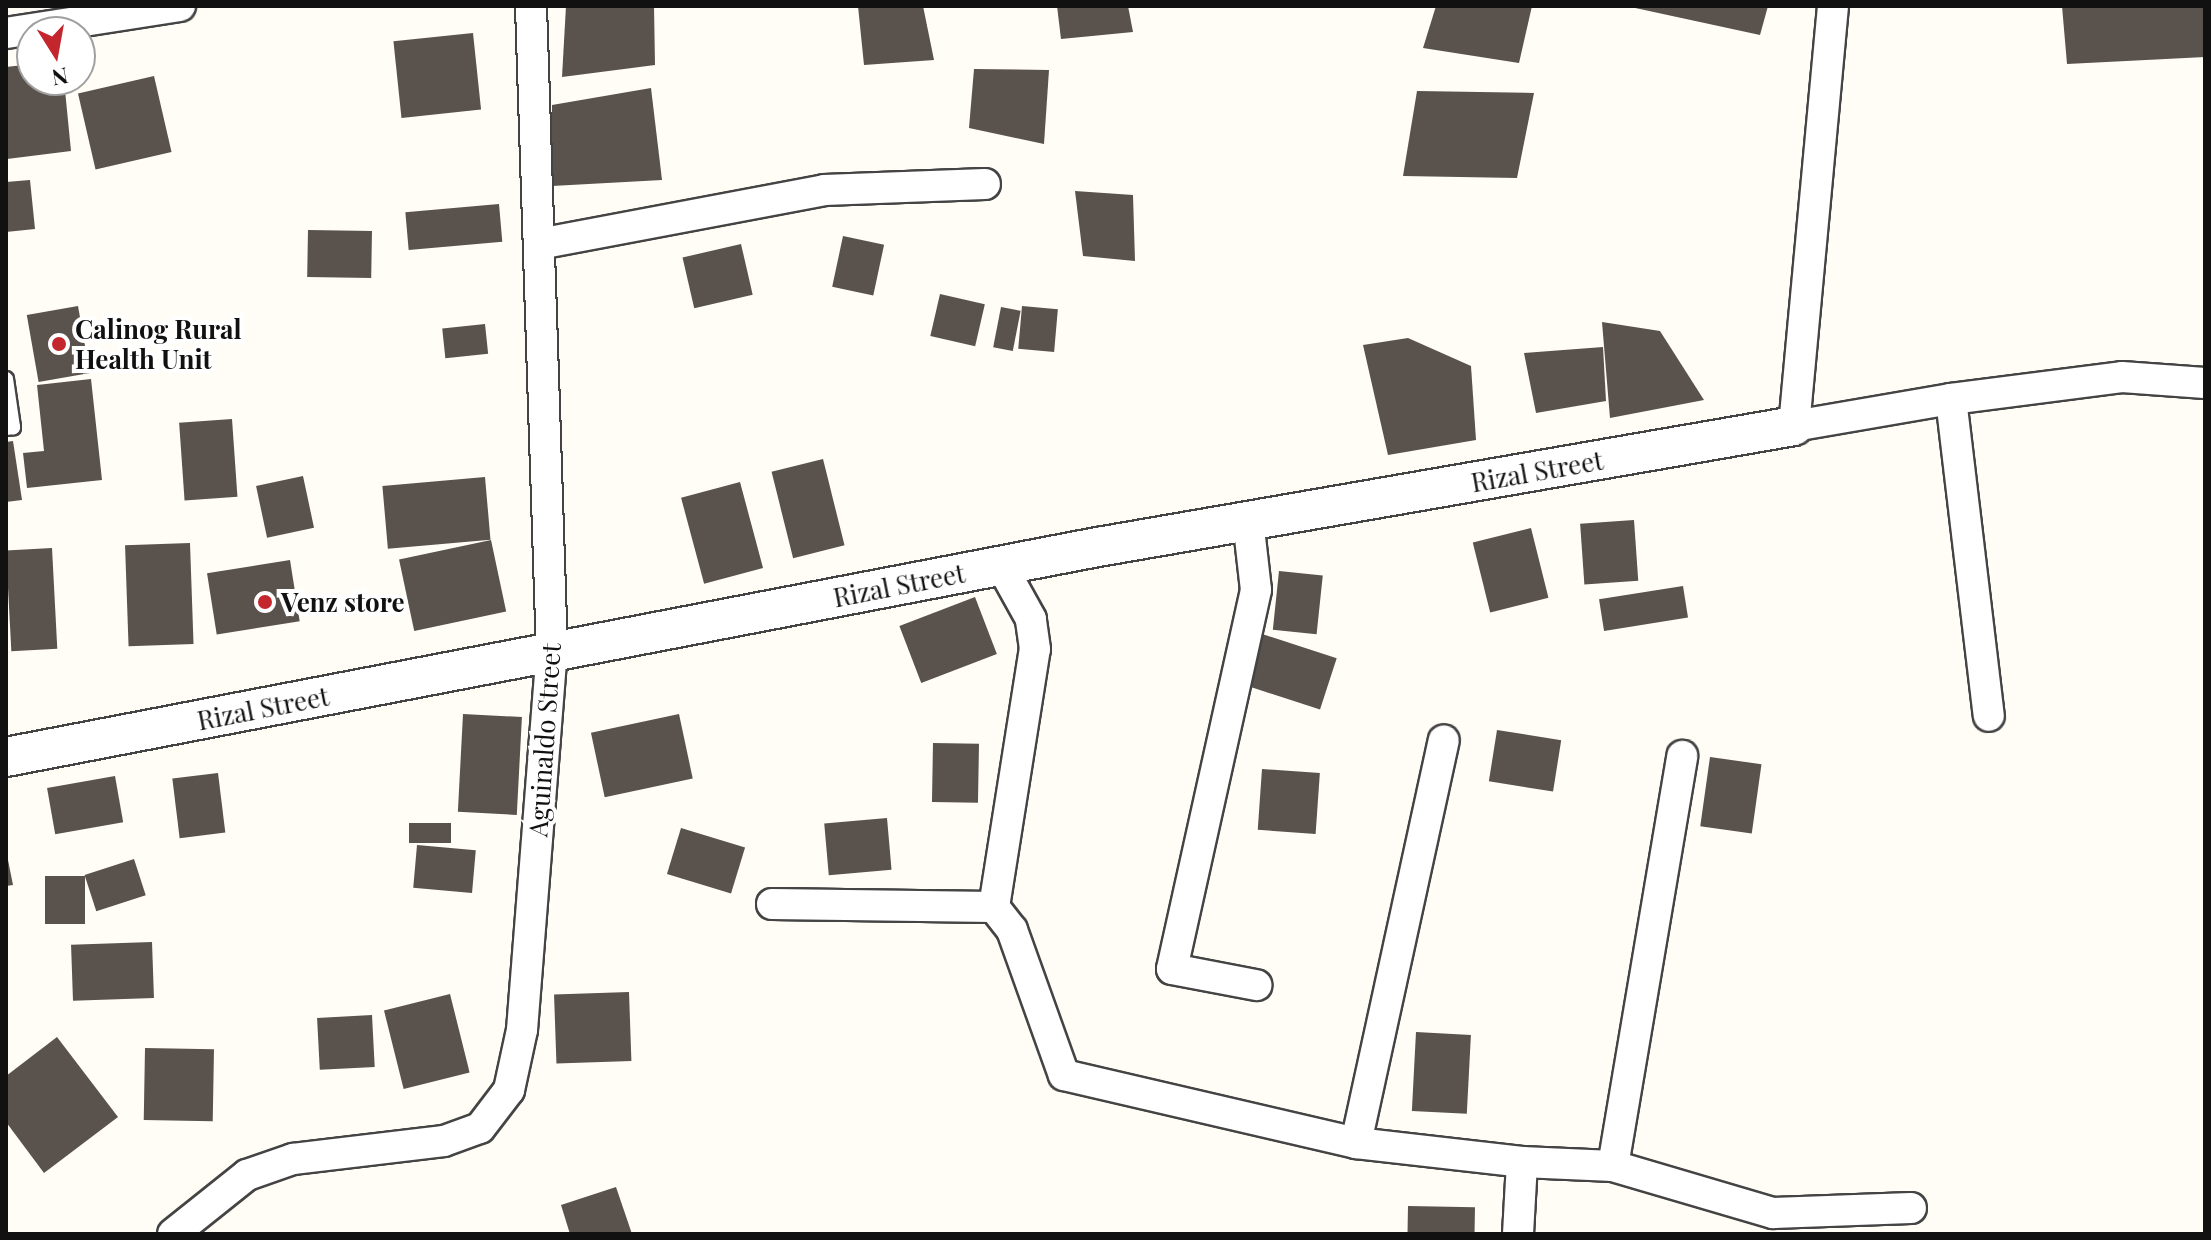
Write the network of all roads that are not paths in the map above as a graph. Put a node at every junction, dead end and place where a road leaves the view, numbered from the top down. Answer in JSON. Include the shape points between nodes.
{"nodes":[{"id":1,"x":180,"y":6,"type":"edge"},
{"id":2,"x":531,"y":6,"type":"edge"},
{"id":3,"x":1833,"y":6,"type":"edge"},
{"id":4,"x":6,"y":33,"type":"edge"},
{"id":5,"x":985,"y":184,"type":"dead end"},
{"id":6,"x":539,"y":244,"type":"junction"},
{"id":7,"x":6,"y":379,"type":"edge"},
{"id":8,"x":2205,"y":383,"type":"edge"},
{"id":9,"x":1951,"y":399,"type":"junction"},
{"id":10,"x":1794,"y":426,"type":"junction"},
{"id":11,"x":6,"y":428,"type":"edge"},
{"id":12,"x":1248,"y":520,"type":"junction"},
{"id":13,"x":1001,"y":565,"type":"junction"},
{"id":14,"x":552,"y":653,"type":"junction"},
{"id":15,"x":1989,"y":716,"type":"dead end"},
{"id":16,"x":1444,"y":741,"type":"dead end"},
{"id":17,"x":1682,"y":756,"type":"dead end"},
{"id":18,"x":6,"y":757,"type":"edge"},
{"id":19,"x":772,"y":904,"type":"dead end"},
{"id":20,"x":994,"y":907,"type":"junction"},
{"id":21,"x":1256,"y":985,"type":"dead end"},
{"id":22,"x":1356,"y":1143,"type":"junction"},
{"id":23,"x":1522,"y":1162,"type":"junction"},
{"id":24,"x":1613,"y":1166,"type":"junction"},
{"id":25,"x":1911,"y":1208,"type":"dead end"},
{"id":26,"x":173,"y":1234,"type":"edge"},
{"id":27,"x":1518,"y":1234,"type":"edge"}],
"edges":[{"from":1,"to":4,"type":"street"},
{"from":2,"to":6,"type":"street","name":"Aguinaldo Street"},
{"from":3,"to":10,"type":"street"},
{"from":5,"to":6,"type":"street","via":[[824,190]]},
{"from":6,"to":14,"type":"street","name":"Aguinaldo Street"},
{"from":7,"to":11,"type":"lane","via":[[13,427]]},
{"from":8,"to":9,"type":"street","via":[[2122,377]]},
{"from":9,"to":10,"type":"street"},
{"from":9,"to":15,"type":"street"},
{"from":10,"to":12,"type":"street","name":"Rizal Street"},
{"from":12,"to":13,"type":"street","name":"Rizal Street"},
{"from":12,"to":21,"type":"street","via":[[1256,590],[1172,969]]},
{"from":13,"to":14,"type":"street","name":"Rizal Street"},
{"from":13,"to":20,"type":"street","via":[[1031,619],[1035,649]]},
{"from":14,"to":18,"type":"street","name":"Rizal Street"},
{"from":14,"to":26,"type":"street","name":"Aguinaldo Street","via":[[522,1030],[509,1090],[480,1128],[444,1141],[293,1159],[247,1175]]},
{"from":16,"to":22,"type":"street"},
{"from":17,"to":24,"type":"street"},
{"from":19,"to":20,"type":"street"},
{"from":20,"to":22,"type":"street","via":[[1012,930],[1064,1075]]},
{"from":22,"to":23,"type":"street"},
{"from":23,"to":24,"type":"street"},
{"from":23,"to":27,"type":"street"},
{"from":24,"to":25,"type":"street","via":[[1773,1213]]}]}
